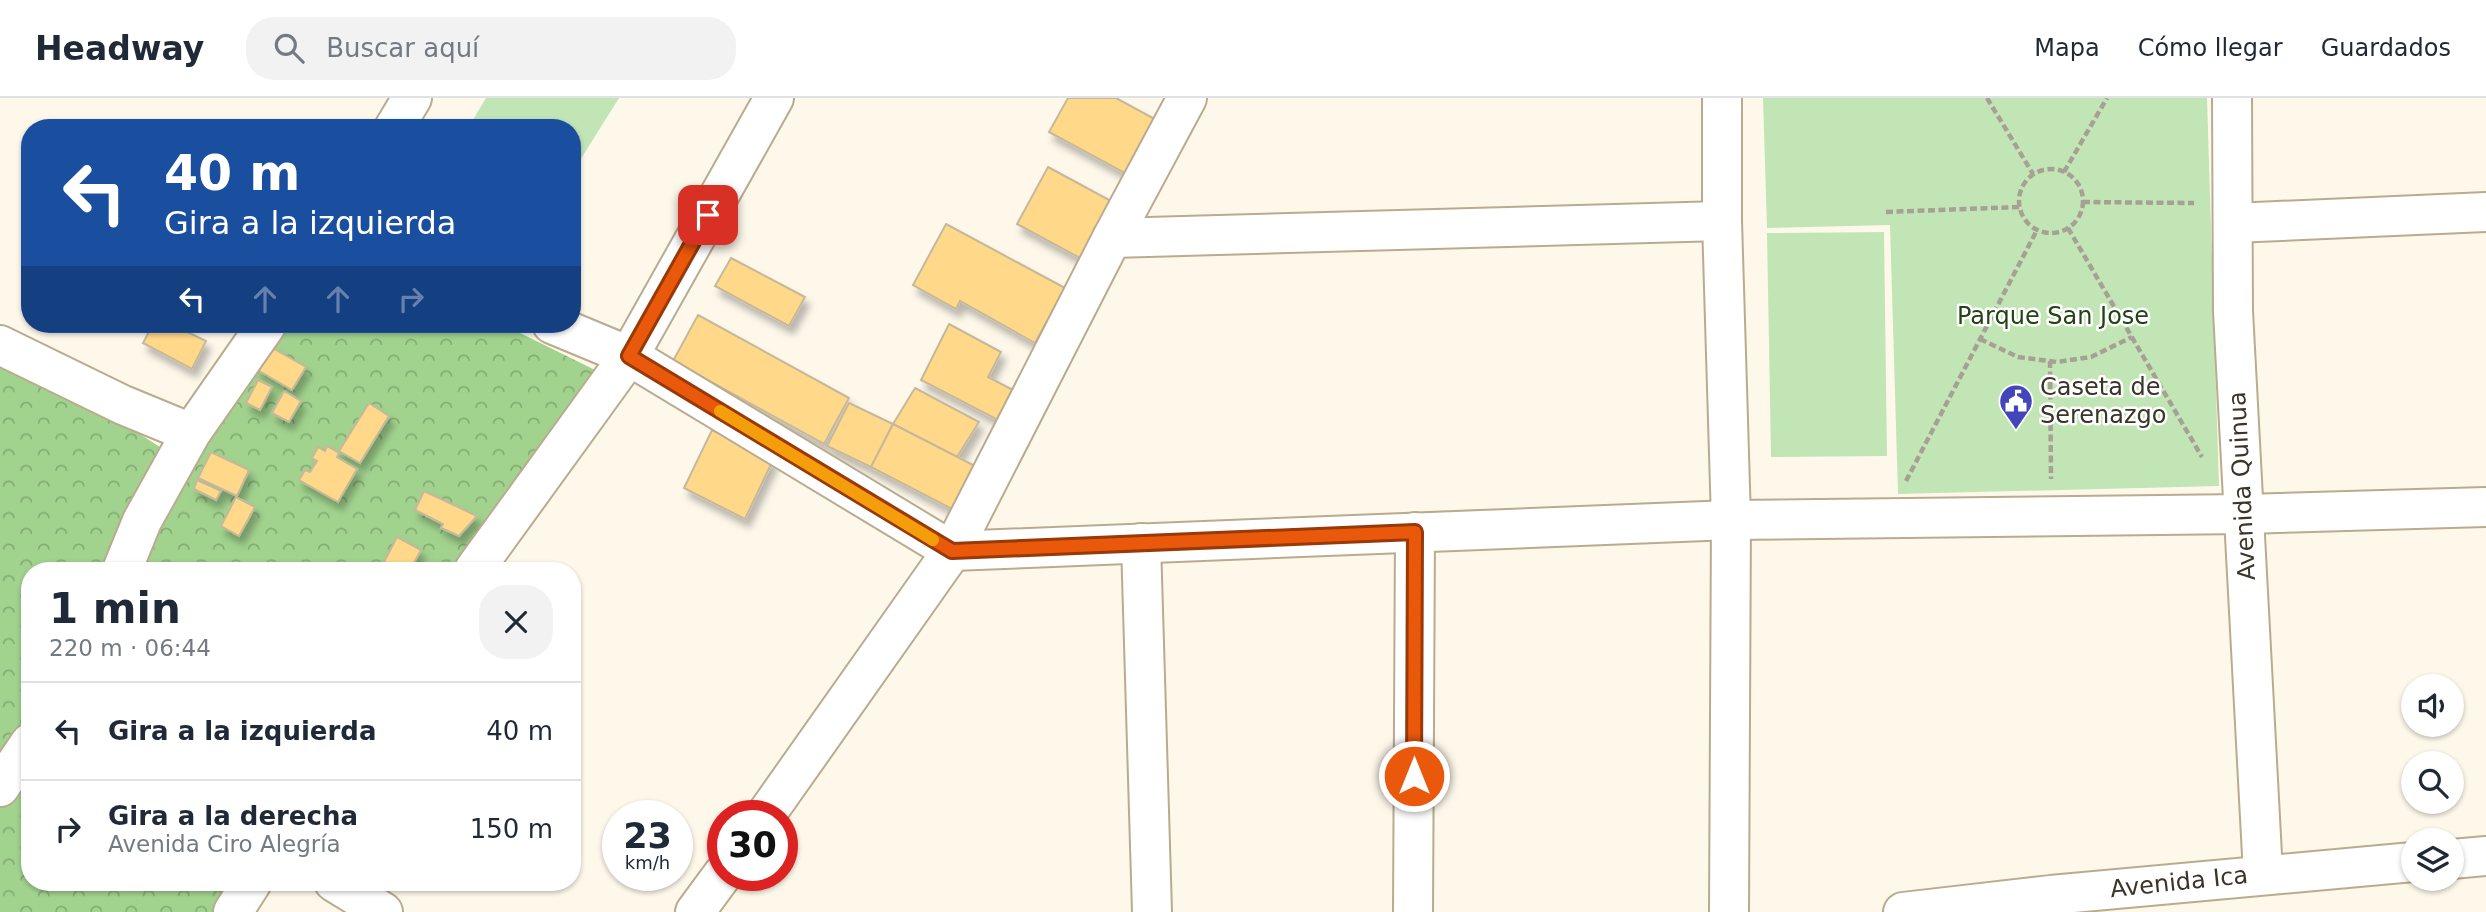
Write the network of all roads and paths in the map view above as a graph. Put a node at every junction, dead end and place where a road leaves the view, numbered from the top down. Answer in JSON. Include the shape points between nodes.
{"nodes":[{"id":1,"x":412,"y":98,"type":"edge"},
{"id":2,"x":774,"y":98,"type":"edge"},
{"id":3,"x":1187,"y":98,"type":"edge"},
{"id":4,"x":1721,"y":98,"type":"edge"},
{"id":5,"x":1987,"y":98,"type":"edge"},
{"id":6,"x":2107,"y":98,"type":"edge"},
{"id":7,"x":2232,"y":98,"type":"edge"},
{"id":8,"x":399,"y":119,"type":"edge"},
{"id":9,"x":2064,"y":172,"type":"junction"},
{"id":10,"x":2033,"y":174,"type":"junction"},
{"id":11,"x":2083,"y":202,"type":"junction"},
{"id":12,"x":2198,"y":203,"type":"dead end"},
{"id":13,"x":2019,"y":207,"type":"junction"},
{"id":14,"x":1886,"y":212,"type":"dead end"},
{"id":15,"x":2486,"y":212,"type":"edge"},
{"id":16,"x":1722,"y":221,"type":"junction"},
{"id":17,"x":2233,"y":223,"type":"junction"},
{"id":18,"x":2068,"y":229,"type":"junction"},
{"id":19,"x":2037,"y":230,"type":"junction"},
{"id":20,"x":1112,"y":238,"type":"junction"},
{"id":21,"x":261,"y":333,"type":"edge"},
{"id":22,"x":574,"y":333,"type":"edge"},
{"id":23,"x":2132,"y":337,"type":"junction"},
{"id":24,"x":1980,"y":339,"type":"junction"},
{"id":25,"x":0,"y":345,"type":"edge"},
{"id":26,"x":629,"y":356,"type":"junction"},
{"id":27,"x":2050,"y":361,"type":"junction"},
{"id":28,"x":191,"y":433,"type":"junction"},
{"id":29,"x":2206,"y":463,"type":"dead end"},
{"id":30,"x":1905,"y":482,"type":"dead end"},
{"id":31,"x":2052,"y":491,"type":"dead end"},
{"id":32,"x":2486,"y":506,"type":"edge"},
{"id":33,"x":2244,"y":514,"type":"junction"},
{"id":34,"x":1731,"y":520,"type":"junction"},
{"id":35,"x":1415,"y":532,"type":"junction"},
{"id":36,"x":1141,"y":543,"type":"junction"},
{"id":37,"x":952,"y":551,"type":"junction"},
{"id":38,"x":125,"y":562,"type":"edge"},
{"id":39,"x":480,"y":562,"type":"edge"},
{"id":40,"x":21,"y":756,"type":"edge"},
{"id":41,"x":0,"y":787,"type":"edge"},
{"id":42,"x":776,"y":800,"type":"edge"},
{"id":43,"x":2486,"y":856,"type":"edge"},
{"id":44,"x":2464,"y":858,"type":"edge"},
{"id":45,"x":2401,"y":863,"type":"edge"},
{"id":46,"x":2263,"y":874,"type":"junction"},
{"id":47,"x":246,"y":891,"type":"edge"},
{"id":48,"x":349,"y":891,"type":"edge"},
{"id":49,"x":710,"y":891,"type":"edge"},
{"id":50,"x":2050,"y":903,"type":"edge"},
{"id":51,"x":233,"y":912,"type":"edge"},
{"id":52,"x":383,"y":912,"type":"edge"},
{"id":53,"x":695,"y":912,"type":"edge"},
{"id":54,"x":1152,"y":912,"type":"edge"},
{"id":55,"x":1413,"y":912,"type":"edge"},
{"id":56,"x":1729,"y":912,"type":"edge"},
{"id":57,"x":1903,"y":912,"type":"edge"}],
"edges":[{"from":1,"to":8,"type":"street"},
{"from":2,"to":26,"type":"street"},
{"from":3,"to":20,"type":"street"},
{"from":4,"to":16,"type":"street"},
{"from":5,"to":10,"type":"path"},
{"from":6,"to":9,"type":"path"},
{"from":7,"to":17,"type":"street","name":"Avenida Quinua"},
{"from":9,"to":10,"type":"path"},
{"from":9,"to":11,"type":"path","via":[[2078,184]]},
{"from":10,"to":13,"type":"path","via":[[2019,194]]},
{"from":11,"to":12,"type":"path"},
{"from":11,"to":18,"type":"path","via":[[2081,213]]},
{"from":13,"to":14,"type":"path"},
{"from":13,"to":19,"type":"path"},
{"from":15,"to":17,"type":"street"},
{"from":16,"to":20,"type":"street"},
{"from":16,"to":34,"type":"street"},
{"from":17,"to":33,"type":"street","name":"Avenida Quinua"},
{"from":18,"to":19,"type":"path","via":[[2047,234]]},
{"from":18,"to":23,"type":"path"},
{"from":19,"to":24,"type":"path"},
{"from":20,"to":37,"type":"street"},
{"from":21,"to":28,"type":"street"},
{"from":22,"to":26,"type":"street"},
{"from":23,"to":27,"type":"path","via":[[2091,357]]},
{"from":23,"to":29,"type":"path"},
{"from":24,"to":27,"type":"path","via":[[2018,357]]},
{"from":24,"to":30,"type":"path"},
{"from":25,"to":28,"type":"street"},
{"from":26,"to":37,"type":"street"},
{"from":26,"to":39,"type":"street"},
{"from":27,"to":31,"type":"path"},
{"from":28,"to":38,"type":"street","via":[[142,521]]},
{"from":32,"to":33,"type":"street"},
{"from":33,"to":34,"type":"street"},
{"from":33,"to":46,"type":"street","name":"Avenida Quinua"},
{"from":34,"to":35,"type":"street"},
{"from":34,"to":56,"type":"street"},
{"from":35,"to":36,"type":"street"},
{"from":35,"to":55,"type":"street"},
{"from":36,"to":37,"type":"street"},
{"from":36,"to":54,"type":"street"},
{"from":37,"to":42,"type":"street"},
{"from":40,"to":41,"type":"street"},
{"from":43,"to":44,"type":"street"},
{"from":45,"to":46,"type":"street","name":"Avenida Ica"},
{"from":46,"to":50,"type":"street","name":"Avenida Ica"},
{"from":47,"to":51,"type":"street"},
{"from":48,"to":52,"type":"street"},
{"from":49,"to":53,"type":"street"},
{"from":50,"to":57,"type":"street","name":"Avenida Ica"}]}
